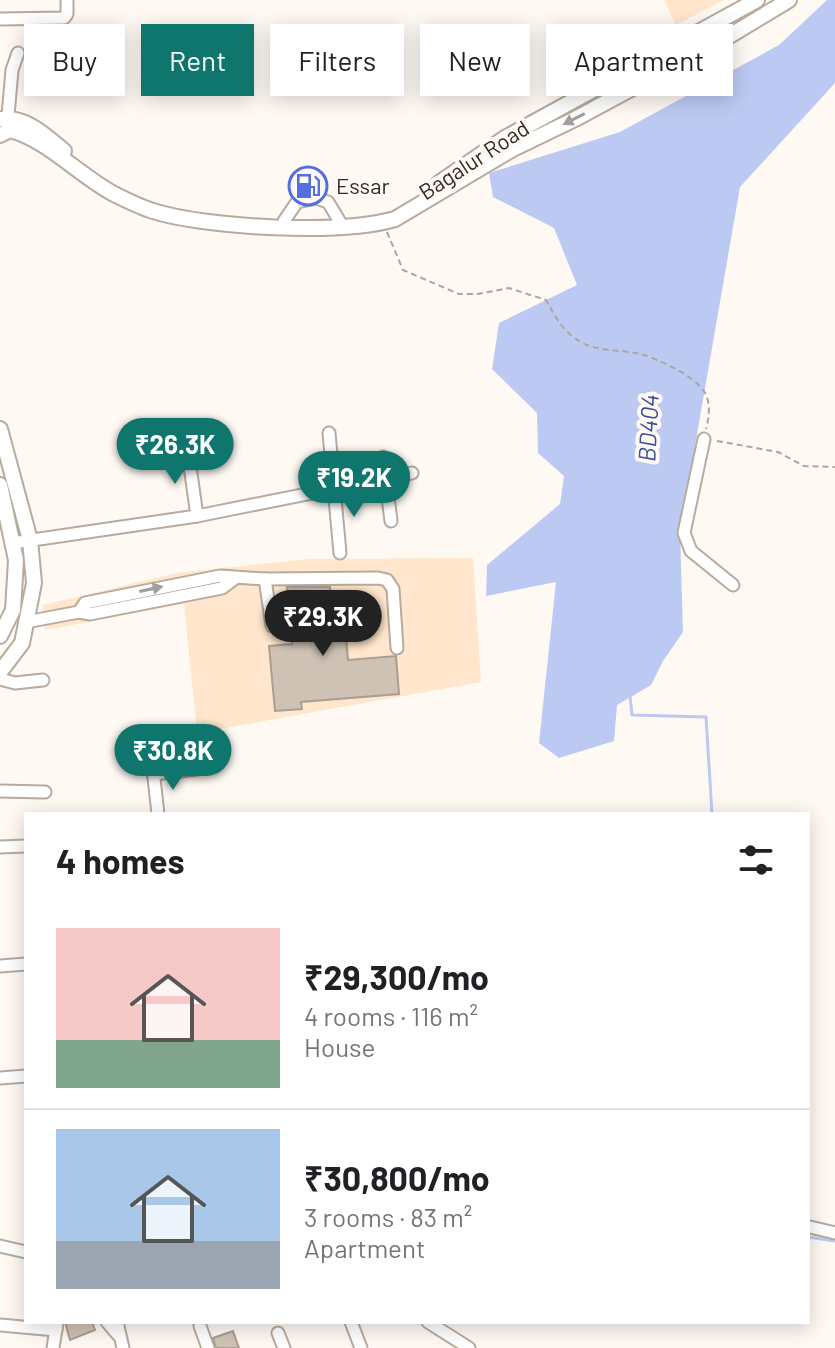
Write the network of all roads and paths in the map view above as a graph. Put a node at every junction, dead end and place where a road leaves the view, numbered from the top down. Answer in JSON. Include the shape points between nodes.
{"nodes":[{"id":1,"x":67,"y":0,"type":"edge"},
{"id":2,"x":757,"y":0,"type":"edge"},
{"id":3,"x":789,"y":0,"type":"edge"},
{"id":4,"x":0,"y":19,"type":"edge"},
{"id":5,"x":18,"y":53,"type":"dead end"},
{"id":6,"x":4,"y":126,"type":"edge"},
{"id":7,"x":382,"y":219,"type":"junction"},
{"id":8,"x":284,"y":221,"type":"junction"},
{"id":9,"x":340,"y":222,"type":"junction"},
{"id":10,"x":329,"y":433,"type":"dead end"},
{"id":11,"x":1,"y":436,"type":"edge"},
{"id":12,"x":704,"y":439,"type":"junction"},
{"id":13,"x":188,"y":452,"type":"dead end"},
{"id":14,"x":383,"y":457,"type":"dead end"},
{"id":15,"x":835,"y":467,"type":"edge"},
{"id":16,"x":412,"y":473,"type":"dead end"},
{"id":17,"x":387,"y":479,"type":"junction"},
{"id":18,"x":0,"y":485,"type":"edge"},
{"id":19,"x":334,"y":487,"type":"junction"},
{"id":20,"x":20,"y":501,"type":"junction"},
{"id":21,"x":2,"y":505,"type":"edge"},
{"id":22,"x":197,"y":516,"type":"junction"},
{"id":23,"x":391,"y":521,"type":"dead end"},
{"id":24,"x":30,"y":540,"type":"junction"},
{"id":25,"x":12,"y":543,"type":"junction"},
{"id":26,"x":340,"y":553,"type":"dead end"},
{"id":27,"x":265,"y":579,"type":"junction"},
{"id":28,"x":733,"y":585,"type":"dead end"},
{"id":29,"x":26,"y":622,"type":"junction"},
{"id":30,"x":272,"y":626,"type":"dead end"},
{"id":31,"x":0,"y":636,"type":"edge"},
{"id":32,"x":397,"y":648,"type":"dead end"},
{"id":33,"x":0,"y":672,"type":"edge"},
{"id":34,"x":0,"y":679,"type":"edge"},
{"id":35,"x":43,"y":680,"type":"dead end"},
{"id":36,"x":151,"y":751,"type":"dead end"},
{"id":37,"x":197,"y":769,"type":"dead end"},
{"id":38,"x":154,"y":774,"type":"junction"},
{"id":39,"x":0,"y":791,"type":"edge"},
{"id":40,"x":45,"y":792,"type":"dead end"},
{"id":41,"x":158,"y":812,"type":"edge"},
{"id":42,"x":24,"y":846,"type":"edge"},
{"id":43,"x":0,"y":847,"type":"edge"},
{"id":44,"x":24,"y":964,"type":"edge"},
{"id":45,"x":0,"y":966,"type":"edge"},
{"id":46,"x":24,"y":1076,"type":"edge"},
{"id":47,"x":0,"y":1078,"type":"edge"},
{"id":48,"x":810,"y":1227,"type":"dead end"},
{"id":49,"x":835,"y":1233,"type":"edge"},
{"id":50,"x":0,"y":1246,"type":"edge"},
{"id":51,"x":24,"y":1252,"type":"edge"},
{"id":52,"x":352,"y":1324,"type":"edge"},
{"id":53,"x":431,"y":1324,"type":"edge"},
{"id":54,"x":0,"y":1325,"type":"edge"},
{"id":55,"x":56,"y":1326,"type":"edge"},
{"id":56,"x":200,"y":1326,"type":"dead end"},
{"id":57,"x":118,"y":1328,"type":"edge"},
{"id":58,"x":278,"y":1333,"type":"dead end"},
{"id":59,"x":53,"y":1348,"type":"edge"},
{"id":60,"x":123,"y":1348,"type":"edge"},
{"id":61,"x":208,"y":1348,"type":"edge"},
{"id":62,"x":284,"y":1348,"type":"edge"},
{"id":63,"x":361,"y":1348,"type":"edge"},
{"id":64,"x":469,"y":1348,"type":"edge"}],
"edges":[{"from":1,"to":4,"type":"street","via":[[64,18]]},
{"from":2,"to":7,"type":"main road","name":"Bagalur Road","via":[[505,138]]},
{"from":3,"to":7,"type":"main road","name":"Bagalur Road","one_way":true,"via":[[395,219]]},
{"from":5,"to":6,"type":"street"},
{"from":6,"to":7,"type":"main road","name":"Bagalur Road","via":[[115,195],[153,211],[256,226],[328,228]]},
{"from":6,"to":8,"type":"main road","name":"Bagalur Road","via":[[33,127],[88,170],[161,207]]},
{"from":7,"to":9,"type":"main road","name":"Bagalur Road"},
{"from":7,"to":12,"type":"path","via":[[403,270],[459,294],[509,288],[546,300],[562,328],[584,344],[640,354],[685,375],[705,392],[710,413]]},
{"from":8,"to":9,"type":"main road","name":"Bagalur Road"},
{"from":8,"to":9,"type":"street","via":[[297,202],[316,198],[328,202]]},
{"from":10,"to":19,"type":"street"},
{"from":11,"to":20,"type":"main road"},
{"from":12,"to":15,"type":"path","via":[[778,452],[804,466]]},
{"from":12,"to":28,"type":"street","via":[[684,533],[691,551]]},
{"from":13,"to":22,"type":"street"},
{"from":14,"to":17,"type":"street"},
{"from":16,"to":17,"type":"street"},
{"from":17,"to":19,"type":"street"},
{"from":17,"to":23,"type":"street"},
{"from":18,"to":21,"type":"main road"},
{"from":19,"to":22,"type":"street"},
{"from":19,"to":26,"type":"street"},
{"from":20,"to":21,"type":"street"},
{"from":20,"to":24,"type":"main road"},
{"from":21,"to":25,"type":"main road"},
{"from":22,"to":24,"type":"street"},
{"from":24,"to":25,"type":"street"},
{"from":24,"to":29,"type":"main road","via":[[34,583]]},
{"from":25,"to":31,"type":"main road","via":[[13,610]]},
{"from":27,"to":29,"type":"street","via":[[234,579],[222,588]]},
{"from":27,"to":30,"type":"street"},
{"from":27,"to":32,"type":"street","via":[[387,580],[393,589]]},
{"from":29,"to":33,"type":"main road","via":[[22,643]]},
{"from":34,"to":35,"type":"street"},
{"from":36,"to":38,"type":"street"},
{"from":37,"to":38,"type":"street"},
{"from":38,"to":41,"type":"street"},
{"from":39,"to":40,"type":"street"},
{"from":42,"to":43,"type":"street"},
{"from":44,"to":45,"type":"street"},
{"from":46,"to":47,"type":"street"},
{"from":48,"to":49,"type":"street"},
{"from":50,"to":51,"type":"street"},
{"from":52,"to":63,"type":"street"},
{"from":53,"to":64,"type":"street"},
{"from":54,"to":55,"type":"street"},
{"from":55,"to":59,"type":"street"},
{"from":56,"to":61,"type":"street"},
{"from":57,"to":60,"type":"street"},
{"from":58,"to":62,"type":"street"}]}
